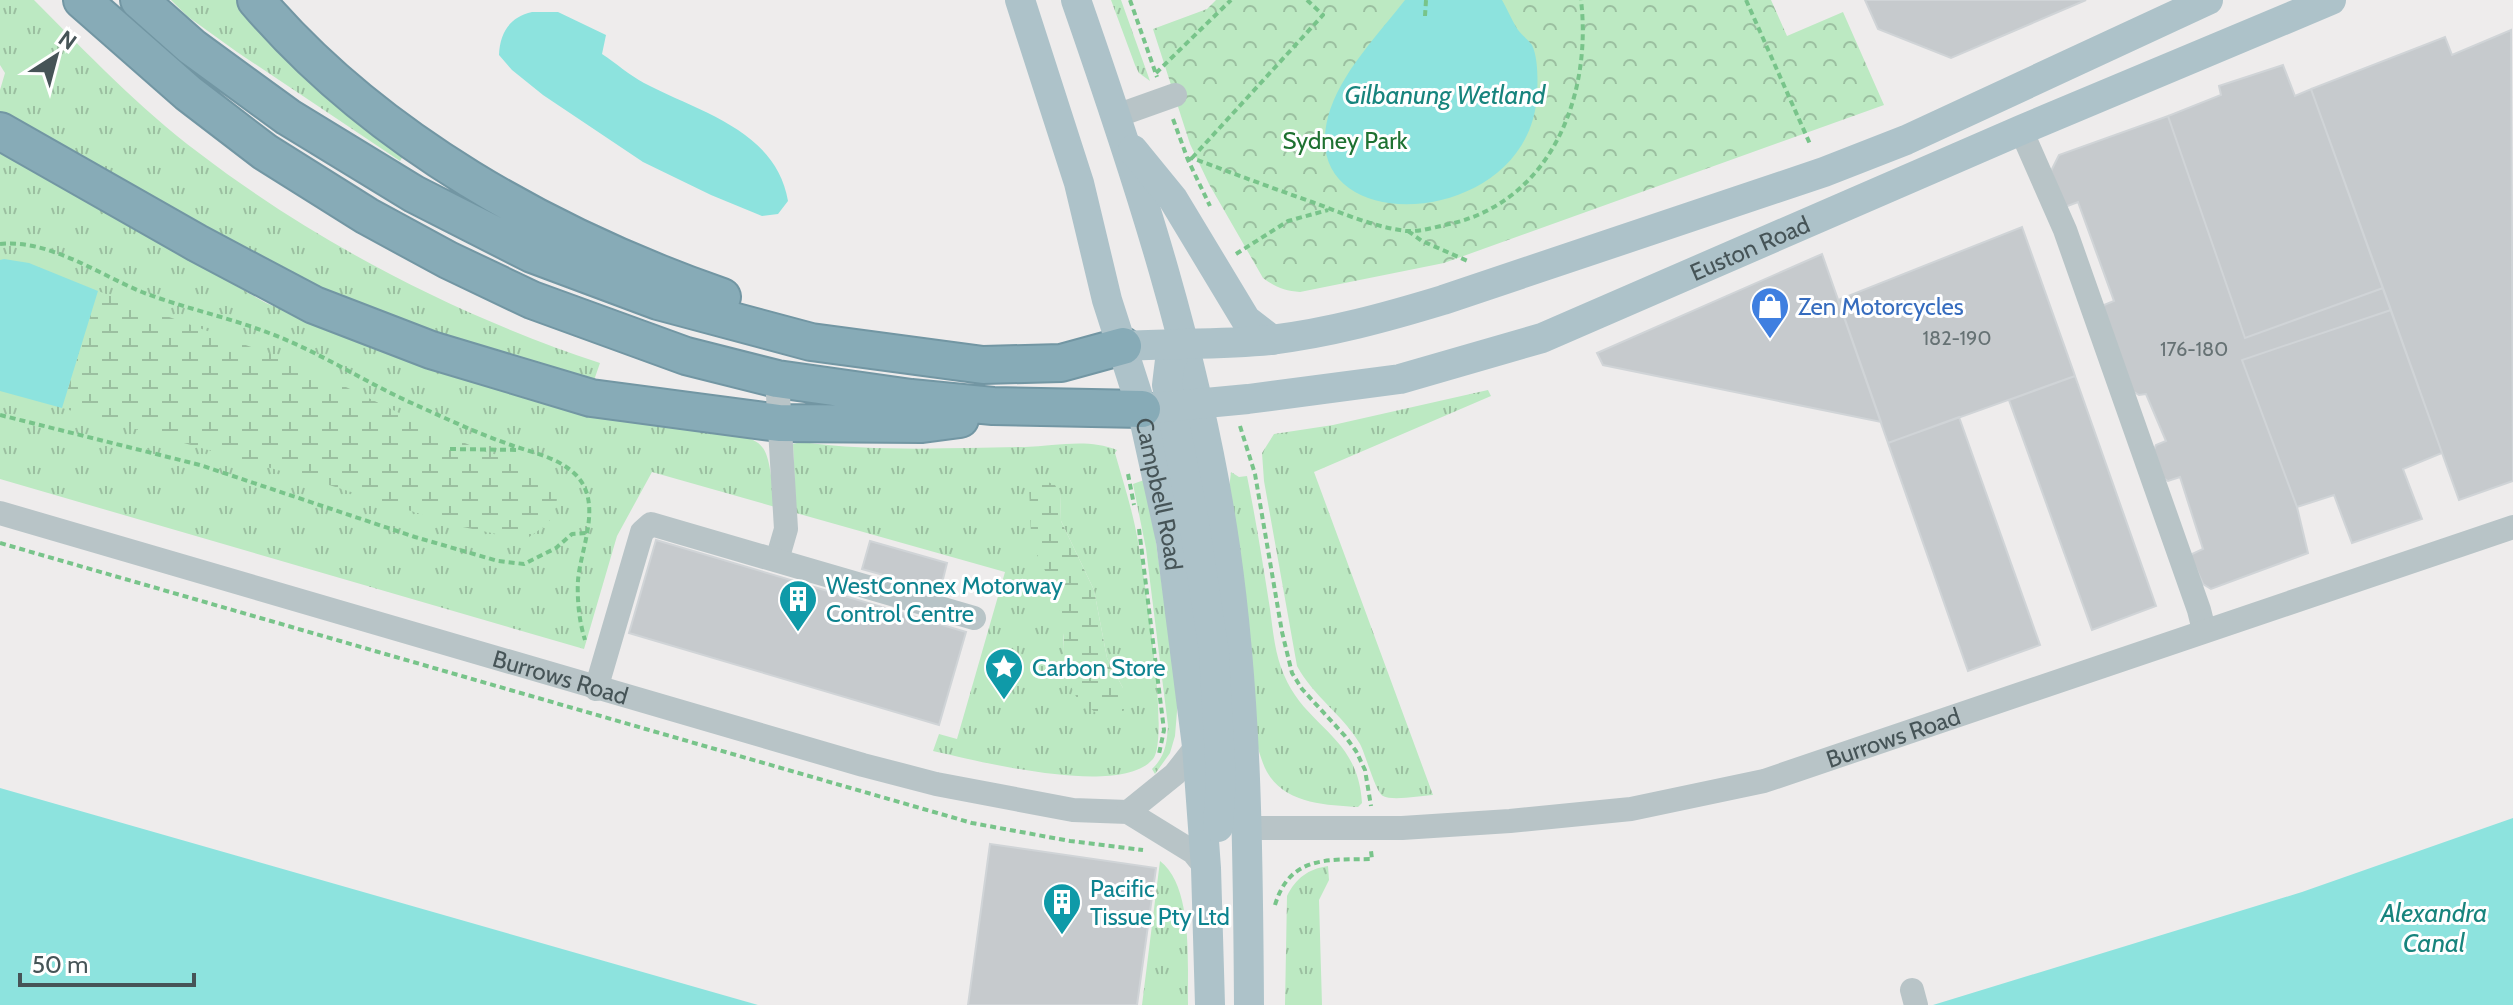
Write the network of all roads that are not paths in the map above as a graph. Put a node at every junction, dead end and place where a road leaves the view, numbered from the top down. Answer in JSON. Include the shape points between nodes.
{"nodes":[{"id":1,"x":82,"y":0,"type":"edge"},
{"id":2,"x":139,"y":0,"type":"edge"},
{"id":3,"x":256,"y":0,"type":"edge"},
{"id":4,"x":1020,"y":0,"type":"edge"},
{"id":5,"x":1076,"y":0,"type":"edge"},
{"id":6,"x":2208,"y":0,"type":"edge"},
{"id":7,"x":2331,"y":0,"type":"edge"},
{"id":8,"x":1169,"y":98,"type":"road end"},
{"id":9,"x":1120,"y":128,"type":"junction"},
{"id":10,"x":2021,"y":130,"type":"junction"},
{"id":11,"x":0,"y":131,"type":"edge"},
{"id":12,"x":1272,"y":340,"type":"junction"},
{"id":13,"x":1184,"y":343,"type":"junction"},
{"id":14,"x":1123,"y":346,"type":"junction"},
{"id":15,"x":777,"y":379,"type":"junction"},
{"id":16,"x":1171,"y":406,"type":"junction"},
{"id":17,"x":1041,"y":408,"type":"junction"},
{"id":18,"x":779,"y":423,"type":"junction"},
{"id":19,"x":0,"y":513,"type":"edge"},
{"id":20,"x":2513,"y":527,"type":"edge"},
{"id":21,"x":777,"y":560,"type":"junction"},
{"id":22,"x":974,"y":618,"type":"dead end"},
{"id":23,"x":2204,"y":630,"type":"junction"},
{"id":24,"x":596,"y":689,"type":"junction"},
{"id":25,"x":1197,"y":746,"type":"junction"},
{"id":26,"x":1128,"y":812,"type":"junction"},
{"id":27,"x":1248,"y":828,"type":"junction"},
{"id":28,"x":1206,"y":868,"type":"junction"},
{"id":29,"x":1210,"y":1005,"type":"edge"},
{"id":30,"x":1249,"y":1005,"type":"edge"}],
"edges":[{"from":1,"to":15,"type":"highway","via":[[265,152],[367,216],[532,300],[686,356]]},
{"from":2,"to":14,"type":"highway","via":[[192,47],[288,117],[414,194],[532,254],[658,301],[811,342],[983,365],[1061,363]]},
{"from":3,"to":14,"type":"highway","via":[[317,63],[445,163],[621,258],[801,326],[980,350]]},
{"from":4,"to":14,"type":"main road","name":"Campbell Road","via":[[1079,183]]},
{"from":5,"to":9,"type":"main road","name":"Campbell Road"},
{"from":6,"to":12,"type":"main road","name":"Euston Road","via":[[1906,140],[1824,172],[1443,300]]},
{"from":7,"to":10,"type":"main road","name":"Euston Road"},
{"from":8,"to":9,"type":"street"},
{"from":9,"to":12,"type":"main road","via":[[1173,199],[1246,320]]},
{"from":9,"to":13,"type":"main road","name":"Campbell Road"},
{"from":10,"to":16,"type":"main road","name":"Euston Road","via":[[1542,338],[1400,379]]},
{"from":10,"to":23,"type":"street","via":[[2065,230]]},
{"from":11,"to":18,"type":"highway","via":[[314,305],[431,350],[591,398]]},
{"from":12,"to":13,"type":"main road","name":"Euston Road"},
{"from":13,"to":14,"type":"main road","name":"Euston Road"},
{"from":13,"to":16,"type":"main road","name":"Campbell Road"},
{"from":14,"to":16,"type":"main road","name":"Campbell Road"},
{"from":15,"to":17,"type":"highway","via":[[911,398]]},
{"from":15,"to":18,"type":"street"},
{"from":16,"to":17,"type":"highway"},
{"from":16,"to":25,"type":"main road","name":"Campbell Road","via":[[1171,541]]},
{"from":16,"to":27,"type":"main road","name":"Campbell Road","via":[[1225,546],[1237,641]]},
{"from":16,"to":28,"type":"main road","via":[[1214,652],[1220,820]]},
{"from":17,"to":18,"type":"highway","via":[[922,424]]},
{"from":18,"to":21,"type":"street","via":[[786,529]]},
{"from":19,"to":24,"type":"street","name":"Burrows Road"},
{"from":20,"to":23,"type":"street","name":"Burrows Road"},
{"from":21,"to":22,"type":"street"},
{"from":21,"to":24,"type":"street","via":[[656,524],[646,527]]},
{"from":23,"to":27,"type":"street","name":"Burrows Road","via":[[1764,781],[1647,806],[1402,828]]},
{"from":24,"to":26,"type":"street","name":"Burrows Road","via":[[936,784],[1073,810]]},
{"from":25,"to":26,"type":"street","via":[[1175,774]]},
{"from":25,"to":28,"type":"main road","name":"Campbell Road"},
{"from":26,"to":28,"type":"street","name":"Burrows Road","via":[[1193,852]]},
{"from":27,"to":30,"type":"main road","name":"Campbell Road"},
{"from":28,"to":29,"type":"main road","name":"Campbell Road"}]}
